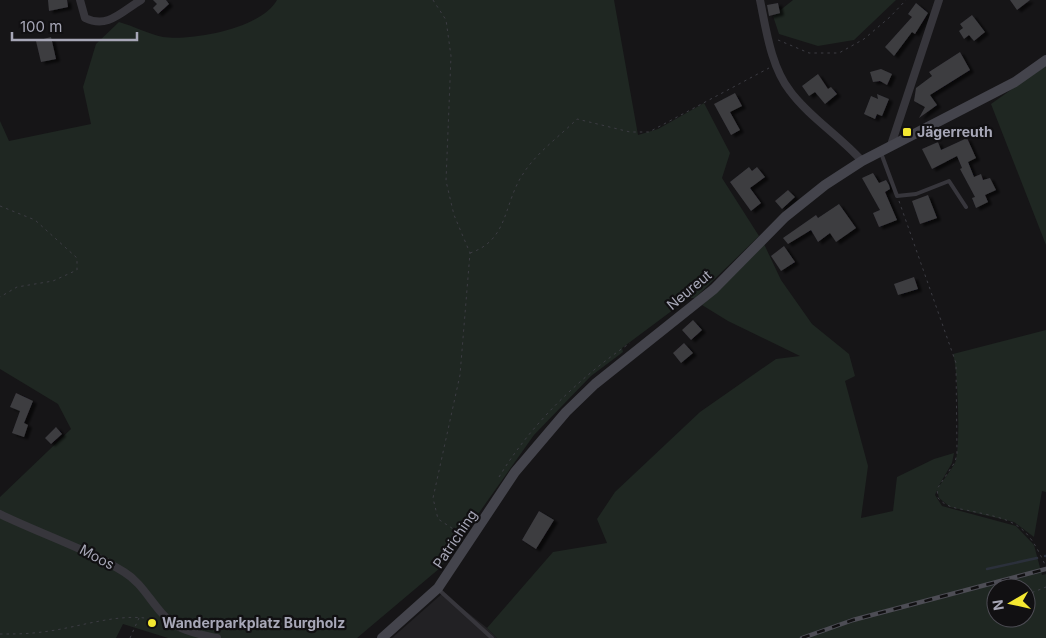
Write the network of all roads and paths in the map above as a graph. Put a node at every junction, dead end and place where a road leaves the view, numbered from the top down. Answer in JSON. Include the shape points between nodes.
{"nodes":[{"id":1,"x":80,"y":0,"type":"edge"},
{"id":2,"x":141,"y":0,"type":"edge"},
{"id":3,"x":433,"y":0,"type":"edge"},
{"id":4,"x":760,"y":0,"type":"edge"},
{"id":5,"x":906,"y":0,"type":"edge"},
{"id":6,"x":939,"y":0,"type":"edge"},
{"id":7,"x":769,"y":37,"type":"junction"},
{"id":8,"x":1046,"y":60,"type":"edge"},
{"id":9,"x":776,"y":64,"type":"junction"},
{"id":10,"x":891,"y":145,"type":"junction"},
{"id":11,"x":880,"y":151,"type":"junction"},
{"id":12,"x":862,"y":161,"type":"junction"},
{"id":13,"x":898,"y":196,"type":"junction"},
{"id":14,"x":0,"y":206,"type":"edge"},
{"id":15,"x":966,"y":207,"type":"dead end"},
{"id":16,"x":470,"y":253,"type":"junction"},
{"id":17,"x":0,"y":297,"type":"edge"},
{"id":18,"x":537,"y":443,"type":"joint"},
{"id":19,"x":0,"y":514,"type":"edge"},
{"id":20,"x":471,"y":541,"type":"junction"},
{"id":21,"x":1046,"y":566,"type":"edge"},
{"id":22,"x":438,"y":588,"type":"junction"},
{"id":23,"x":140,"y":617,"type":"junction"},
{"id":24,"x":160,"y":621,"type":"dead end"},
{"id":25,"x":0,"y":634,"type":"edge"},
{"id":26,"x":130,"y":638,"type":"edge"},
{"id":27,"x":217,"y":638,"type":"edge"},
{"id":28,"x":382,"y":638,"type":"edge"},
{"id":29,"x":492,"y":638,"type":"edge"}],
"edges":[{"from":1,"to":2,"type":"street","via":[[85,18],[105,23]]},
{"from":3,"to":16,"type":"path","via":[[446,20],[451,56],[446,181],[454,215]]},
{"from":4,"to":7,"type":"street"},
{"from":5,"to":7,"type":"path","via":[[890,18],[839,52],[809,53]]},
{"from":6,"to":10,"type":"street"},
{"from":7,"to":9,"type":"street"},
{"from":8,"to":10,"type":"street","name":"Neureut","via":[[1015,82]]},
{"from":9,"to":12,"type":"street","via":[[791,93]]},
{"from":9,"to":16,"type":"path","via":[[649,132],[630,132],[577,119],[524,172],[492,242]]},
{"from":10,"to":11,"type":"street","name":"Neureut"},
{"from":11,"to":12,"type":"street","name":"Neureut"},
{"from":11,"to":13,"type":"lane"},
{"from":12,"to":18,"type":"street","name":"Neureut","via":[[785,217],[714,289],[595,384]]},
{"from":13,"to":15,"type":"lane","via":[[916,194],[949,181]]},
{"from":13,"to":21,"type":"path","via":[[956,363],[957,454],[937,489],[938,498],[950,507],[1014,522],[1034,541]]},
{"from":14,"to":17,"type":"path","via":[[35,220],[77,258],[77,270],[53,281],[17,287]]},
{"from":16,"to":20,"type":"path","via":[[460,374],[433,498],[438,518]]},
{"from":18,"to":20,"type":"street","name":"Patriching"},
{"from":19,"to":27,"type":"street","name":"Moos","via":[[75,545],[126,572],[176,625],[196,634]]},
{"from":20,"to":22,"type":"street","name":"Patriching"},
{"from":22,"to":28,"type":"street","name":"Patriching"},
{"from":22,"to":29,"type":"lane"},
{"from":23,"to":24,"type":"path"},
{"from":23,"to":25,"type":"path","via":[[41,633]]},
{"from":23,"to":26,"type":"path"}]}
